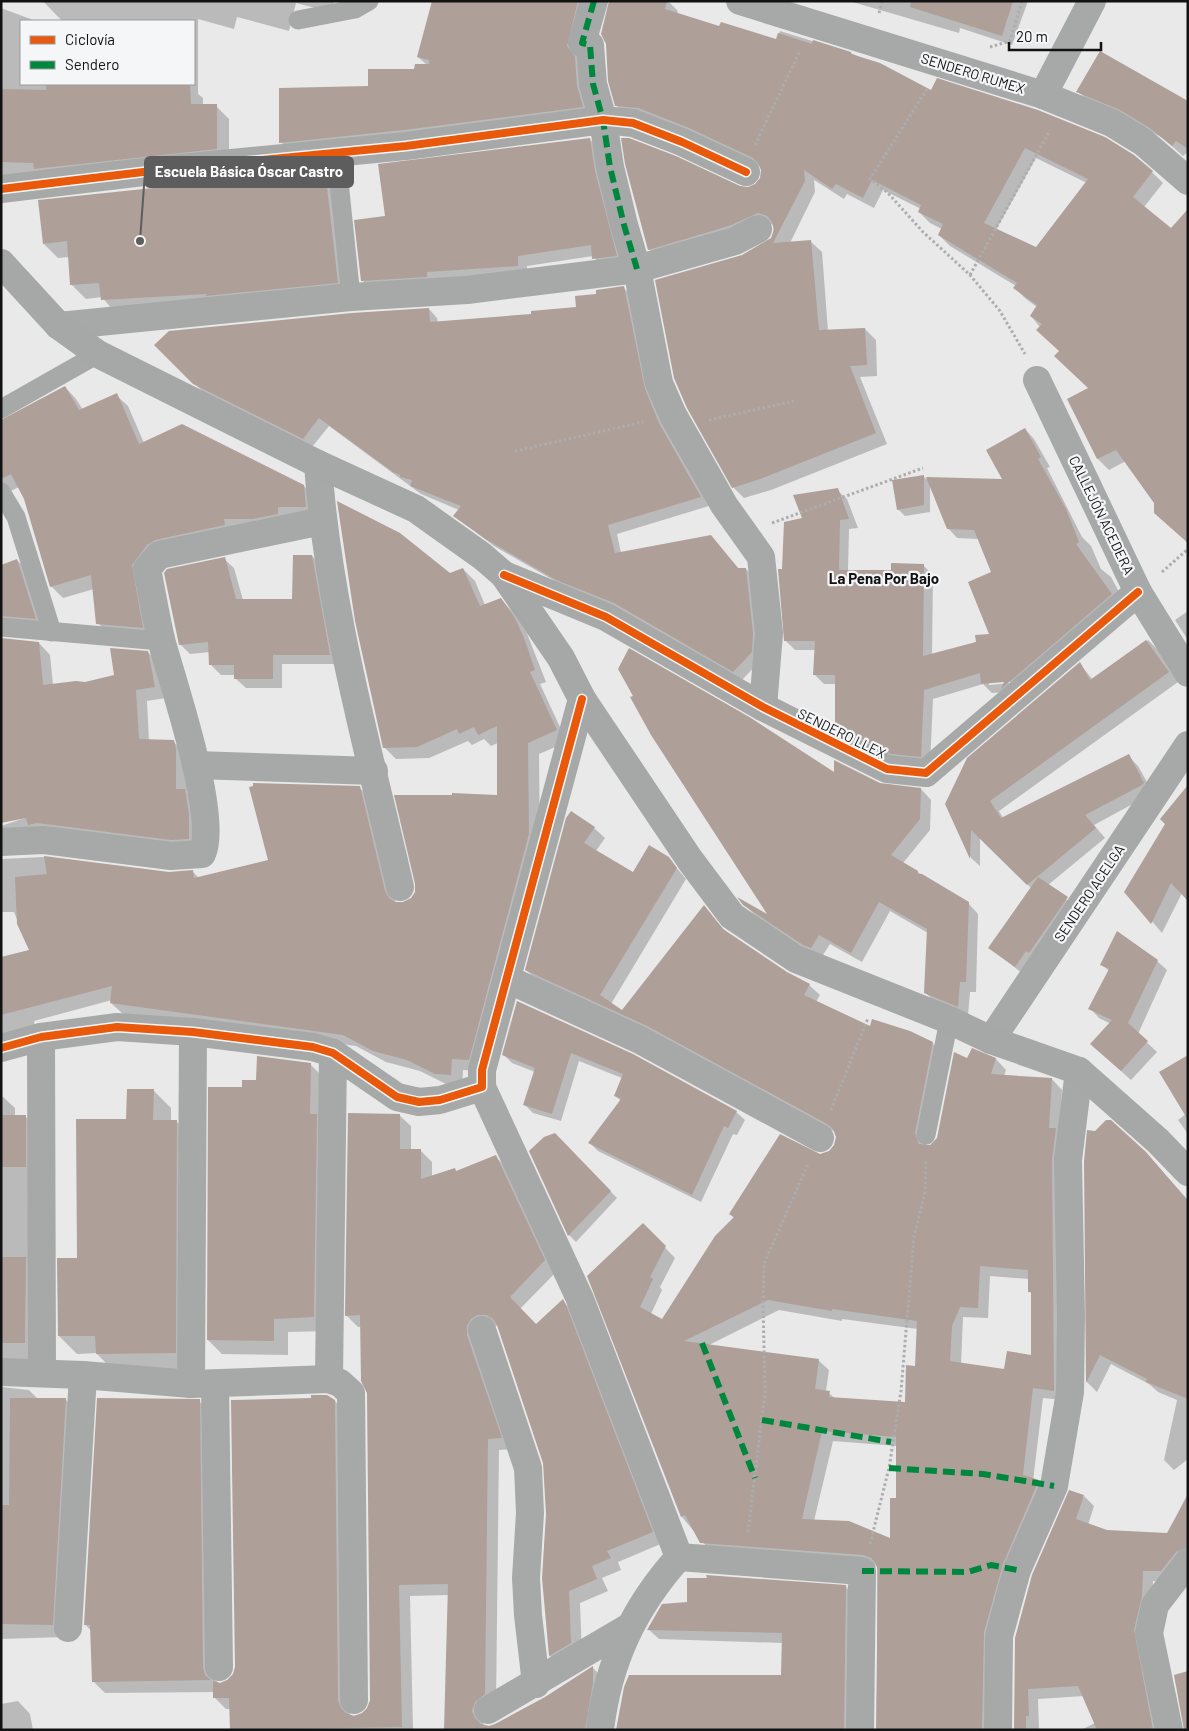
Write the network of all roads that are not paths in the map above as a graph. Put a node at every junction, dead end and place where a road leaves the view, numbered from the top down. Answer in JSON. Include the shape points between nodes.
{"nodes":[{"id":1,"x":370,"y":1,"type":"edge"},
{"id":2,"x":594,"y":1,"type":"edge"},
{"id":3,"x":740,"y":1,"type":"edge"},
{"id":4,"x":1092,"y":1,"type":"edge"},
{"id":5,"x":298,"y":20,"type":"dead end"},
{"id":6,"x":1054,"y":99,"type":"junction"},
{"id":7,"x":603,"y":120,"type":"junction"},
{"id":8,"x":336,"y":153,"type":"junction"},
{"id":9,"x":744,"y":171,"type":"road end"},
{"id":10,"x":1188,"y":181,"type":"edge"},
{"id":11,"x":1,"y":189,"type":"edge"},
{"id":12,"x":758,"y":229,"type":"dead end"},
{"id":13,"x":1,"y":263,"type":"edge"},
{"id":14,"x":637,"y":269,"type":"junction"},
{"id":15,"x":351,"y":297,"type":"junction"},
{"id":16,"x":59,"y":326,"type":"junction"},
{"id":17,"x":98,"y":354,"type":"junction"},
{"id":18,"x":1037,"y":380,"type":"road end"},
{"id":19,"x":1,"y":409,"type":"edge"},
{"id":20,"x":318,"y":464,"type":"junction"},
{"id":21,"x":1,"y":492,"type":"edge"},
{"id":22,"x":322,"y":521,"type":"junction"},
{"id":23,"x":504,"y":575,"type":"junction"},
{"id":24,"x":1138,"y":592,"type":"junction"},
{"id":25,"x":1,"y":628,"type":"edge"},
{"id":26,"x":52,"y":632,"type":"junction"},
{"id":27,"x":162,"y":641,"type":"junction"},
{"id":28,"x":1188,"y":673,"type":"edge"},
{"id":29,"x":582,"y":699,"type":"junction"},
{"id":30,"x":762,"y":707,"type":"junction"},
{"id":31,"x":1188,"y":745,"type":"edge"},
{"id":32,"x":196,"y":765,"type":"junction"},
{"id":33,"x":374,"y":771,"type":"junction"},
{"id":34,"x":1,"y":842,"type":"edge"},
{"id":35,"x":400,"y":887,"type":"dead end"},
{"id":36,"x":507,"y":978,"type":"junction"},
{"id":37,"x":949,"y":1020,"type":"junction"},
{"id":38,"x":193,"y":1032,"type":"junction"},
{"id":39,"x":41,"y":1037,"type":"junction"},
{"id":40,"x":991,"y":1040,"type":"junction"},
{"id":41,"x":1,"y":1048,"type":"edge"},
{"id":42,"x":333,"y":1053,"type":"junction"},
{"id":43,"x":1079,"y":1071,"type":"junction"},
{"id":44,"x":482,"y":1087,"type":"junction"},
{"id":45,"x":926,"y":1135,"type":"road end"},
{"id":46,"x":820,"y":1138,"type":"road end"},
{"id":47,"x":1188,"y":1172,"type":"edge"},
{"id":48,"x":482,"y":1330,"type":"dead end"},
{"id":49,"x":1,"y":1372,"type":"edge"},
{"id":50,"x":42,"y":1373,"type":"junction"},
{"id":51,"x":82,"y":1375,"type":"junction"},
{"id":52,"x":329,"y":1379,"type":"junction"},
{"id":53,"x":203,"y":1385,"type":"junction"},
{"id":54,"x":679,"y":1557,"type":"junction"},
{"id":55,"x":1188,"y":1562,"type":"edge"},
{"id":56,"x":629,"y":1627,"type":"junction"},
{"id":57,"x":68,"y":1628,"type":"dead end"},
{"id":58,"x":219,"y":1667,"type":"dead end"},
{"id":59,"x":536,"y":1684,"type":"junction"},
{"id":60,"x":354,"y":1700,"type":"dead end"},
{"id":61,"x":488,"y":1710,"type":"dead end"},
{"id":62,"x":600,"y":1730,"type":"edge"},
{"id":63,"x":860,"y":1730,"type":"edge"},
{"id":64,"x":998,"y":1730,"type":"edge"},
{"id":65,"x":1169,"y":1730,"type":"edge"}],
"edges":[{"from":1,"to":5,"type":"lane","via":[[355,9]]},
{"from":2,"to":7,"type":"street","via":[[582,43],[590,44],[593,84]]},
{"from":3,"to":6,"type":"street","name":"SENDERO RUMEX"},
{"from":4,"to":6,"type":"street"},
{"from":6,"to":10,"type":"street","name":"SENDERO RUMEX","via":[[1112,123],[1143,142]]},
{"from":7,"to":8,"type":"street"},
{"from":7,"to":9,"type":"street","via":[[633,123]]},
{"from":7,"to":14,"type":"street","via":[[621,216]]},
{"from":8,"to":11,"type":"street"},
{"from":8,"to":15,"type":"lane"},
{"from":12,"to":14,"type":"street","via":[[735,241]]},
{"from":13,"to":16,"type":"main road"},
{"from":14,"to":15,"type":"street","via":[[467,290]]},
{"from":14,"to":30,"type":"street","via":[[659,383],[676,421],[724,505],[760,557],[768,623]]},
{"from":15,"to":16,"type":"street"},
{"from":16,"to":17,"type":"main road"},
{"from":17,"to":19,"type":"lane"},
{"from":17,"to":20,"type":"main road"},
{"from":18,"to":24,"type":"street","name":"CALLEJÓN ACEDERA"},
{"from":20,"to":22,"type":"street"},
{"from":20,"to":23,"type":"main road","via":[[416,509]]},
{"from":21,"to":26,"type":"lane","via":[[16,517]]},
{"from":22,"to":27,"type":"street","via":[[159,555],[146,569]]},
{"from":22,"to":33,"type":"street","via":[[352,688]]},
{"from":23,"to":29,"type":"main road","via":[[561,658]]},
{"from":23,"to":30,"type":"street","name":"SENDERO LLEX","via":[[606,617]]},
{"from":24,"to":28,"type":"street","name":"CALLEJÓN ACEDERA"},
{"from":24,"to":30,"type":"street","name":"SENDERO LLEX","via":[[926,773],[887,769]]},
{"from":25,"to":26,"type":"lane"},
{"from":26,"to":27,"type":"lane"},
{"from":27,"to":32,"type":"street"},
{"from":29,"to":36,"type":"street"},
{"from":29,"to":37,"type":"main road","via":[[690,860],[732,916],[796,959]]},
{"from":31,"to":40,"type":"street","name":"SENDERO ACELGA"},
{"from":32,"to":33,"type":"street"},
{"from":32,"to":34,"type":"street","via":[[206,828],[206,845],[202,854],[171,856],[44,840]]},
{"from":33,"to":35,"type":"street"},
{"from":36,"to":44,"type":"street","via":[[482,1070]]},
{"from":36,"to":46,"type":"street","via":[[640,1040]]},
{"from":37,"to":40,"type":"main road"},
{"from":37,"to":45,"type":"lane"},
{"from":38,"to":39,"type":"street","via":[[117,1027]]},
{"from":38,"to":42,"type":"street","via":[[313,1047]]},
{"from":38,"to":53,"type":"street"},
{"from":39,"to":41,"type":"street"},
{"from":39,"to":50,"type":"street"},
{"from":40,"to":43,"type":"main road"},
{"from":42,"to":44,"type":"street","via":[[397,1097],[419,1102],[440,1100]]},
{"from":42,"to":52,"type":"street"},
{"from":43,"to":47,"type":"main road"},
{"from":43,"to":64,"type":"street","via":[[1068,1160],[1070,1392],[1054,1486],[1017,1570],[999,1636]]},
{"from":44,"to":54,"type":"street","via":[[580,1299]]},
{"from":48,"to":59,"type":"street","via":[[528,1468],[530,1513],[526,1578]]},
{"from":49,"to":50,"type":"street"},
{"from":50,"to":51,"type":"street"},
{"from":51,"to":53,"type":"street"},
{"from":51,"to":57,"type":"street"},
{"from":52,"to":53,"type":"street"},
{"from":52,"to":60,"type":"street","via":[[340,1383],[351,1393]]},
{"from":53,"to":58,"type":"street"},
{"from":54,"to":56,"type":"street","via":[[656,1582]]},
{"from":54,"to":63,"type":"street","via":[[862,1571]]},
{"from":55,"to":65,"type":"street","via":[[1155,1606],[1149,1633]]},
{"from":56,"to":59,"type":"street"},
{"from":56,"to":62,"type":"street","via":[[611,1674]]},
{"from":59,"to":61,"type":"street"}]}
